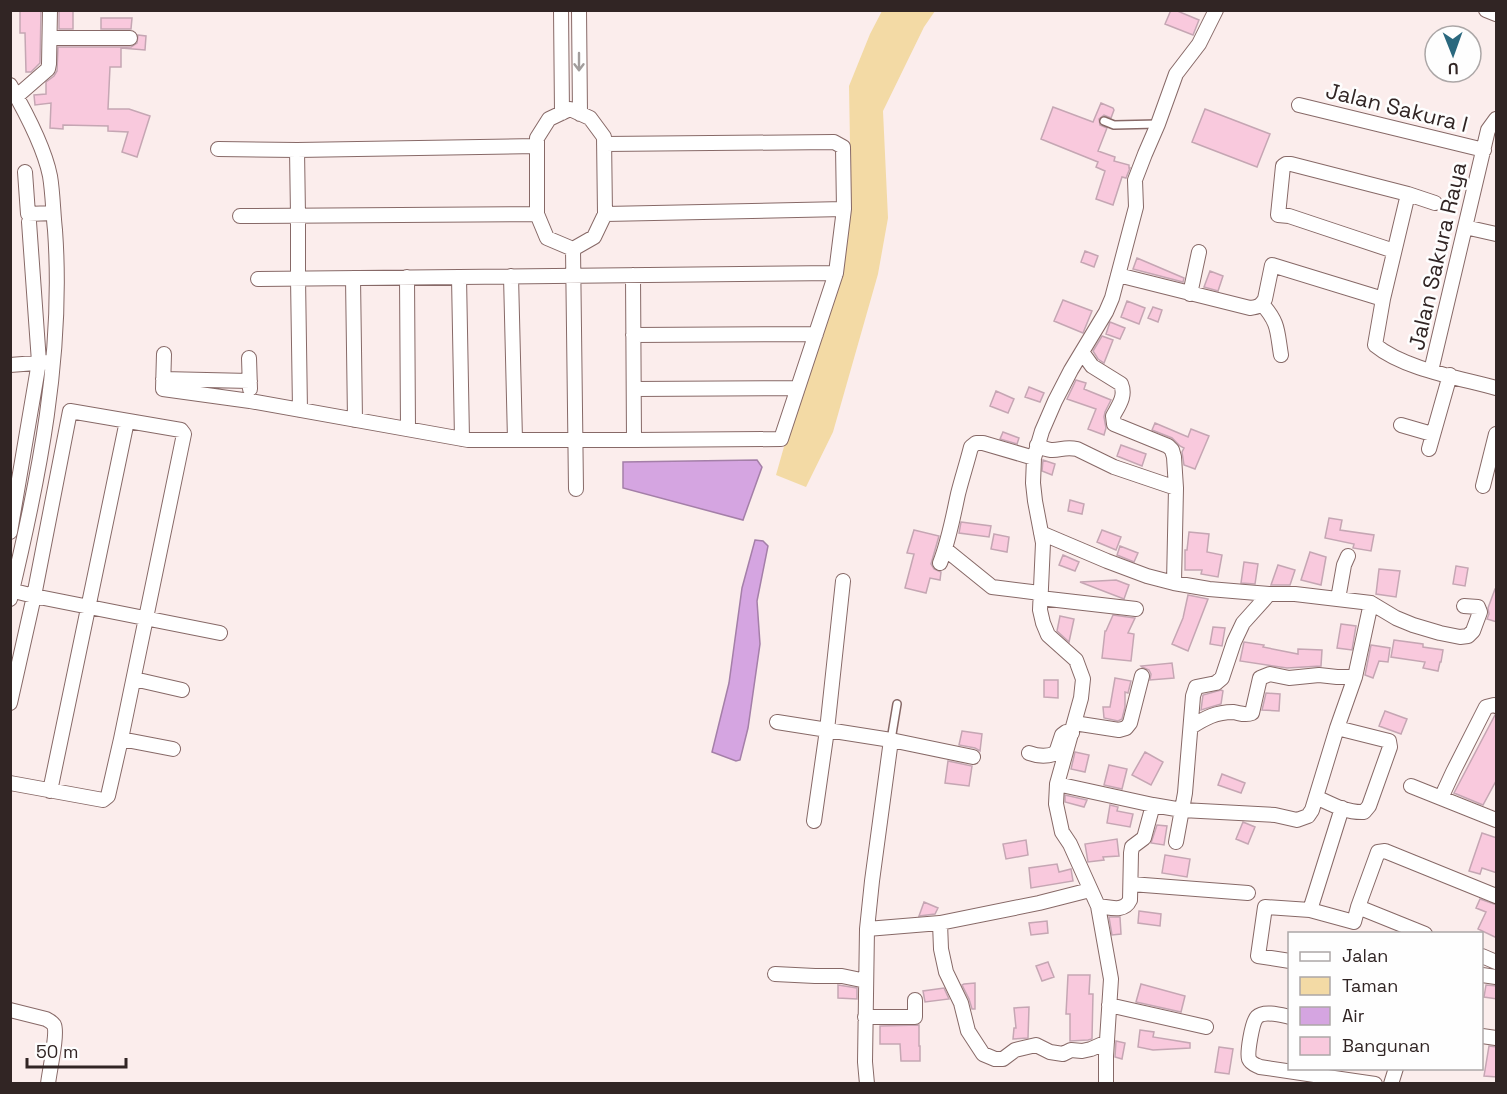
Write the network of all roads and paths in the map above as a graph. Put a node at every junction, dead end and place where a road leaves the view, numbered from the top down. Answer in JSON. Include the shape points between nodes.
{"nodes":[{"id":1,"x":50,"y":10,"type":"edge"},
{"id":2,"x":561,"y":10,"type":"edge"},
{"id":3,"x":579,"y":10,"type":"edge"},
{"id":4,"x":1216,"y":10,"type":"edge"},
{"id":5,"x":1486,"y":10,"type":"edge"},
{"id":6,"x":1497,"y":14,"type":"edge"},
{"id":7,"x":50,"y":38,"type":"junction"},
{"id":8,"x":130,"y":38,"type":"dead end"},
{"id":9,"x":14,"y":90,"type":"edge"},
{"id":10,"x":1299,"y":105,"type":"dead end"},
{"id":11,"x":562,"y":113,"type":"junction"},
{"id":12,"x":580,"y":114,"type":"junction"},
{"id":13,"x":1497,"y":119,"type":"edge"},
{"id":14,"x":1104,"y":121,"type":"dead end"},
{"id":15,"x":1158,"y":124,"type":"junction"},
{"id":16,"x":604,"y":144,"type":"junction"},
{"id":17,"x":537,"y":146,"type":"junction"},
{"id":18,"x":218,"y":149,"type":"dead end"},
{"id":19,"x":297,"y":150,"type":"junction"},
{"id":20,"x":1484,"y":150,"type":"junction"},
{"id":21,"x":25,"y":172,"type":"dead end"},
{"id":22,"x":1408,"y":194,"type":"junction"},
{"id":23,"x":1435,"y":203,"type":"dead end"},
{"id":24,"x":844,"y":208,"type":"junction"},
{"id":25,"x":53,"y":213,"type":"junction"},
{"id":26,"x":537,"y":214,"type":"junction"},
{"id":27,"x":605,"y":214,"type":"junction"},
{"id":28,"x":298,"y":215,"type":"junction"},
{"id":29,"x":240,"y":216,"type":"dead end"},
{"id":30,"x":29,"y":222,"type":"dead end"},
{"id":31,"x":1465,"y":227,"type":"junction"},
{"id":32,"x":1497,"y":234,"type":"edge"},
{"id":33,"x":573,"y":249,"type":"junction"},
{"id":34,"x":1394,"y":251,"type":"junction"},
{"id":35,"x":1199,"y":252,"type":"dead end"},
{"id":36,"x":836,"y":273,"type":"junction"},
{"id":37,"x":633,"y":275,"type":"junction"},
{"id":38,"x":1118,"y":275,"type":"junction"},
{"id":39,"x":511,"y":276,"type":"junction"},
{"id":40,"x":573,"y":276,"type":"junction"},
{"id":41,"x":407,"y":277,"type":"junction"},
{"id":42,"x":459,"y":277,"type":"junction"},
{"id":43,"x":297,"y":278,"type":"junction"},
{"id":44,"x":353,"y":278,"type":"junction"},
{"id":45,"x":258,"y":279,"type":"dead end"},
{"id":46,"x":1190,"y":294,"type":"junction"},
{"id":47,"x":1383,"y":299,"type":"junction"},
{"id":48,"x":1262,"y":304,"type":"junction"},
{"id":49,"x":816,"y":334,"type":"junction"},
{"id":50,"x":633,"y":335,"type":"junction"},
{"id":51,"x":1082,"y":352,"type":"junction"},
{"id":52,"x":164,"y":354,"type":"dead end"},
{"id":53,"x":1281,"y":355,"type":"dead end"},
{"id":54,"x":249,"y":358,"type":"dead end"},
{"id":55,"x":46,"y":362,"type":"junction"},
{"id":56,"x":10,"y":365,"type":"edge"},
{"id":57,"x":1431,"y":371,"type":"junction"},
{"id":58,"x":1450,"y":375,"type":"junction"},
{"id":59,"x":163,"y":379,"type":"junction"},
{"id":60,"x":250,"y":381,"type":"junction"},
{"id":61,"x":798,"y":388,"type":"junction"},
{"id":62,"x":1497,"y":388,"type":"edge"},
{"id":63,"x":634,"y":389,"type":"junction"},
{"id":64,"x":250,"y":400,"type":"junction"},
{"id":65,"x":300,"y":410,"type":"junction"},
{"id":66,"x":355,"y":420,"type":"junction"},
{"id":67,"x":127,"y":421,"type":"junction"},
{"id":68,"x":1401,"y":425,"type":"dead end"},
{"id":69,"x":408,"y":429,"type":"junction"},
{"id":70,"x":1432,"y":434,"type":"junction"},
{"id":71,"x":1497,"y":434,"type":"edge"},
{"id":72,"x":462,"y":439,"type":"junction"},
{"id":73,"x":515,"y":440,"type":"junction"},
{"id":74,"x":575,"y":440,"type":"junction"},
{"id":75,"x":634,"y":440,"type":"junction"},
{"id":76,"x":1429,"y":449,"type":"dead end"},
{"id":77,"x":1035,"y":451,"type":"junction"},
{"id":78,"x":1483,"y":486,"type":"dead end"},
{"id":79,"x":1176,"y":488,"type":"junction"},
{"id":80,"x":576,"y":489,"type":"dead end"},
{"id":81,"x":10,"y":532,"type":"edge"},
{"id":82,"x":1041,"y":533,"type":"junction"},
{"id":83,"x":945,"y":549,"type":"junction"},
{"id":84,"x":1347,"y":556,"type":"dead end"},
{"id":85,"x":940,"y":563,"type":"dead end"},
{"id":86,"x":843,"y":581,"type":"dead end"},
{"id":87,"x":1174,"y":583,"type":"junction"},
{"id":88,"x":11,"y":593,"type":"edge"},
{"id":89,"x":1269,"y":594,"type":"junction"},
{"id":90,"x":1040,"y":595,"type":"junction"},
{"id":91,"x":34,"y":596,"type":"junction"},
{"id":92,"x":1338,"y":598,"type":"junction"},
{"id":93,"x":1371,"y":603,"type":"junction"},
{"id":94,"x":1464,"y":606,"type":"dead end"},
{"id":95,"x":88,"y":607,"type":"junction"},
{"id":96,"x":1136,"y":609,"type":"dead end"},
{"id":97,"x":146,"y":619,"type":"junction"},
{"id":98,"x":220,"y":633,"type":"dead end"},
{"id":99,"x":1142,"y":676,"type":"dead end"},
{"id":100,"x":1355,"y":677,"type":"junction"},
{"id":101,"x":134,"y":679,"type":"junction"},
{"id":102,"x":182,"y":690,"type":"dead end"},
{"id":103,"x":10,"y":703,"type":"edge"},
{"id":104,"x":897,"y":704,"type":"dead end"},
{"id":105,"x":1497,"y":706,"type":"edge"},
{"id":106,"x":777,"y":722,"type":"dead end"},
{"id":107,"x":1191,"y":727,"type":"junction"},
{"id":108,"x":1073,"y":728,"type":"junction"},
{"id":109,"x":1336,"y":728,"type":"junction"},
{"id":110,"x":826,"y":730,"type":"junction"},
{"id":111,"x":121,"y":739,"type":"junction"},
{"id":112,"x":891,"y":740,"type":"junction"},
{"id":113,"x":173,"y":749,"type":"dead end"},
{"id":114,"x":1029,"y":753,"type":"dead end"},
{"id":115,"x":973,"y":757,"type":"dead end"},
{"id":116,"x":10,"y":783,"type":"edge"},
{"id":117,"x":1057,"y":784,"type":"junction"},
{"id":118,"x":1411,"y":786,"type":"dead end"},
{"id":119,"x":50,"y":791,"type":"junction"},
{"id":120,"x":1316,"y":797,"type":"junction"},
{"id":121,"x":1441,"y":798,"type":"junction"},
{"id":122,"x":1153,"y":805,"type":"junction"},
{"id":123,"x":1342,"y":808,"type":"junction"},
{"id":124,"x":1182,"y":810,"type":"junction"},
{"id":125,"x":814,"y":820,"type":"dead end"},
{"id":126,"x":1496,"y":820,"type":"edge"},
{"id":127,"x":1176,"y":842,"type":"dead end"},
{"id":128,"x":1131,"y":884,"type":"junction"},
{"id":129,"x":1090,"y":890,"type":"junction"},
{"id":130,"x":1248,"y":893,"type":"dead end"},
{"id":131,"x":1497,"y":896,"type":"edge"},
{"id":132,"x":1098,"y":906,"type":"junction"},
{"id":133,"x":1358,"y":907,"type":"junction"},
{"id":134,"x":1310,"y":910,"type":"junction"},
{"id":135,"x":940,"y":923,"type":"junction"},
{"id":136,"x":867,"y":929,"type":"junction"},
{"id":137,"x":1422,"y":932,"type":"edge"},
{"id":138,"x":1483,"y":956,"type":"edge"},
{"id":139,"x":1288,"y":962,"type":"edge"},
{"id":140,"x":1497,"y":962,"type":"edge"},
{"id":141,"x":775,"y":974,"type":"dead end"},
{"id":142,"x":866,"y":981,"type":"junction"},
{"id":143,"x":915,"y":1000,"type":"dead end"},
{"id":144,"x":1109,"y":1005,"type":"junction"},
{"id":145,"x":10,"y":1010,"type":"edge"},
{"id":146,"x":866,"y":1017,"type":"junction"},
{"id":147,"x":1288,"y":1017,"type":"edge"},
{"id":148,"x":1206,"y":1027,"type":"dead end"},
{"id":149,"x":1107,"y":1042,"type":"junction"},
{"id":150,"x":48,"y":1083,"type":"edge"},
{"id":151,"x":867,"y":1083,"type":"edge"},
{"id":152,"x":1106,"y":1083,"type":"edge"},
{"id":153,"x":1375,"y":1083,"type":"edge"}],
"edges":[{"from":1,"to":7,"type":"street"},
{"from":2,"to":11,"type":"street"},
{"from":3,"to":12,"type":"street","one_way":true},
{"from":4,"to":15,"type":"street","via":[[1199,44],[1176,74]]},
{"from":5,"to":6,"type":"street"},
{"from":7,"to":8,"type":"street"},
{"from":7,"to":9,"type":"street","via":[[48,69]]},
{"from":9,"to":25,"type":"street","via":[[45,158]]},
{"from":10,"to":20,"type":"street","name":"Jalan Sakura I"},
{"from":11,"to":12,"type":"street","via":[[570,109]]},
{"from":11,"to":17,"type":"street","via":[[549,119],[537,138]]},
{"from":12,"to":16,"type":"street","via":[[590,118],[604,137]]},
{"from":13,"to":20,"type":"street","name":"Jalan Sakura Raya","via":[[1488,130]]},
{"from":14,"to":15,"type":"lane","via":[[1114,125]]},
{"from":15,"to":38,"type":"street","via":[[1135,180],[1136,207]]},
{"from":16,"to":24,"type":"street","via":[[834,142],[843,147]]},
{"from":16,"to":27,"type":"street"},
{"from":17,"to":19,"type":"street"},
{"from":17,"to":26,"type":"street"},
{"from":18,"to":19,"type":"street"},
{"from":19,"to":28,"type":"street"},
{"from":20,"to":31,"type":"street","name":"Jalan Sakura Raya"},
{"from":21,"to":25,"type":"street","via":[[28,214]]},
{"from":22,"to":23,"type":"street"},
{"from":22,"to":34,"type":"street"},
{"from":22,"to":34,"type":"street","via":[[1292,164],[1286,164],[1282,170],[1278,215]]},
{"from":24,"to":27,"type":"street"},
{"from":24,"to":36,"type":"street"},
{"from":25,"to":55,"type":"street","via":[[57,308]]},
{"from":26,"to":28,"type":"street"},
{"from":26,"to":33,"type":"street","via":[[547,238]]},
{"from":27,"to":33,"type":"street","via":[[594,237]]},
{"from":28,"to":29,"type":"street"},
{"from":28,"to":43,"type":"street"},
{"from":30,"to":55,"type":"street"},
{"from":31,"to":32,"type":"street"},
{"from":31,"to":57,"type":"street","name":"Jalan Sakura Raya"},
{"from":33,"to":40,"type":"street"},
{"from":34,"to":47,"type":"street"},
{"from":35,"to":46,"type":"street"},
{"from":36,"to":37,"type":"street"},
{"from":36,"to":49,"type":"street"},
{"from":37,"to":40,"type":"street"},
{"from":37,"to":50,"type":"street"},
{"from":38,"to":46,"type":"street"},
{"from":38,"to":51,"type":"street","via":[[1106,312]]},
{"from":39,"to":40,"type":"street"},
{"from":39,"to":42,"type":"street"},
{"from":39,"to":73,"type":"street"},
{"from":40,"to":74,"type":"street"},
{"from":41,"to":42,"type":"street"},
{"from":41,"to":44,"type":"street"},
{"from":41,"to":69,"type":"street"},
{"from":42,"to":72,"type":"street"},
{"from":43,"to":44,"type":"street"},
{"from":43,"to":45,"type":"street"},
{"from":43,"to":65,"type":"street"},
{"from":44,"to":66,"type":"street"},
{"from":46,"to":48,"type":"street","via":[[1250,308]]},
{"from":47,"to":48,"type":"street","via":[[1272,265]]},
{"from":47,"to":57,"type":"street","via":[[1375,345],[1389,355]]},
{"from":48,"to":53,"type":"street","via":[[1274,319]]},
{"from":49,"to":50,"type":"street"},
{"from":49,"to":61,"type":"street"},
{"from":50,"to":63,"type":"street"},
{"from":51,"to":77,"type":"street","via":[[1055,401]]},
{"from":51,"to":79,"type":"street","via":[[1092,366],[1123,388],[1114,424],[1172,450]]},
{"from":52,"to":59,"type":"street"},
{"from":54,"to":60,"type":"street"},
{"from":55,"to":56,"type":"street"},
{"from":55,"to":81,"type":"street"},
{"from":55,"to":88,"type":"street","via":[[38,471]]},
{"from":57,"to":58,"type":"street"},
{"from":58,"to":62,"type":"street"},
{"from":58,"to":70,"type":"street"},
{"from":59,"to":60,"type":"street"},
{"from":59,"to":64,"type":"street","via":[[163,389]]},
{"from":60,"to":64,"type":"street"},
{"from":61,"to":63,"type":"street"},
{"from":61,"to":75,"type":"street","via":[[782,439]]},
{"from":63,"to":75,"type":"street"},
{"from":64,"to":65,"type":"street"},
{"from":65,"to":66,"type":"street"},
{"from":66,"to":69,"type":"street"},
{"from":67,"to":91,"type":"street","via":[[70,411]]},
{"from":67,"to":95,"type":"street"},
{"from":67,"to":97,"type":"street","via":[[181,430],[184,434]]},
{"from":68,"to":70,"type":"street"},
{"from":69,"to":72,"type":"street"},
{"from":70,"to":76,"type":"street"},
{"from":71,"to":78,"type":"street"},
{"from":72,"to":73,"type":"street"},
{"from":73,"to":74,"type":"street"},
{"from":74,"to":75,"type":"street"},
{"from":74,"to":80,"type":"street"},
{"from":77,"to":79,"type":"street","via":[[1077,449],[1114,467]]},
{"from":77,"to":82,"type":"street","via":[[1035,501]]},
{"from":77,"to":83,"type":"street","via":[[983,443],[971,447]]},
{"from":79,"to":87,"type":"street"},
{"from":82,"to":87,"type":"street"},
{"from":82,"to":90,"type":"street"},
{"from":83,"to":85,"type":"street"},
{"from":83,"to":90,"type":"street","via":[[992,587]]},
{"from":84,"to":92,"type":"street"},
{"from":86,"to":110,"type":"street"},
{"from":87,"to":89,"type":"street"},
{"from":88,"to":91,"type":"street"},
{"from":89,"to":92,"type":"street"},
{"from":89,"to":107,"type":"street","via":[[1243,623],[1222,678],[1196,687]]},
{"from":90,"to":96,"type":"street"},
{"from":90,"to":108,"type":"street","via":[[1048,635],[1076,660],[1083,680]]},
{"from":91,"to":95,"type":"street"},
{"from":91,"to":103,"type":"street"},
{"from":92,"to":93,"type":"street"},
{"from":93,"to":94,"type":"street","via":[[1413,625],[1460,637],[1473,631],[1480,612],[1478,607]]},
{"from":93,"to":100,"type":"street"},
{"from":95,"to":97,"type":"street"},
{"from":95,"to":119,"type":"street"},
{"from":97,"to":98,"type":"street"},
{"from":97,"to":101,"type":"street"},
{"from":99,"to":108,"type":"street","via":[[1126,728]]},
{"from":100,"to":107,"type":"street","via":[[1289,678],[1270,674],[1260,678],[1252,713],[1211,715]]},
{"from":100,"to":109,"type":"street"},
{"from":101,"to":102,"type":"street"},
{"from":101,"to":111,"type":"street"},
{"from":104,"to":112,"type":"lane"},
{"from":105,"to":121,"type":"street","via":[[1486,707]]},
{"from":106,"to":110,"type":"street"},
{"from":107,"to":124,"type":"street"},
{"from":108,"to":114,"type":"street","via":[[1062,735],[1054,754]]},
{"from":108,"to":117,"type":"street"},
{"from":109,"to":120,"type":"street"},
{"from":109,"to":123,"type":"street","via":[[1384,739],[1390,747],[1369,807],[1364,812]]},
{"from":110,"to":112,"type":"street"},
{"from":110,"to":125,"type":"street"},
{"from":111,"to":113,"type":"street"},
{"from":111,"to":119,"type":"street","via":[[106,799]]},
{"from":112,"to":115,"type":"street"},
{"from":112,"to":136,"type":"street"},
{"from":116,"to":119,"type":"street"},
{"from":117,"to":122,"type":"street"},
{"from":117,"to":129,"type":"street","via":[[1056,804],[1062,832]]},
{"from":118,"to":121,"type":"street"},
{"from":120,"to":123,"type":"street"},
{"from":120,"to":124,"type":"street","via":[[1308,816],[1297,820],[1275,815]]},
{"from":121,"to":126,"type":"street"},
{"from":122,"to":124,"type":"street"},
{"from":122,"to":128,"type":"street","via":[[1144,838],[1132,847]]},
{"from":123,"to":134,"type":"street"},
{"from":124,"to":127,"type":"street"},
{"from":128,"to":130,"type":"street"},
{"from":128,"to":132,"type":"street","via":[[1130,900],[1125,907]]},
{"from":129,"to":132,"type":"street"},
{"from":129,"to":135,"type":"street"},
{"from":131,"to":133,"type":"street","via":[[1385,850],[1378,852]]},
{"from":132,"to":144,"type":"street","via":[[1111,980]]},
{"from":133,"to":134,"type":"street","via":[[1354,922]]},
{"from":133,"to":137,"type":"street"},
{"from":134,"to":139,"type":"street","via":[[1265,907],[1258,956]]},
{"from":135,"to":136,"type":"street"},
{"from":135,"to":149,"type":"street","via":[[946,972],[961,1003],[968,1031],[983,1054],[1003,1059],[1015,1050],[1036,1045],[1063,1054]]},
{"from":136,"to":142,"type":"street"},
{"from":138,"to":140,"type":"street"},
{"from":141,"to":142,"type":"street","via":[[817,982],[842,976]]},
{"from":142,"to":146,"type":"street"},
{"from":143,"to":146,"type":"street","via":[[915,1017]]},
{"from":144,"to":148,"type":"street"},
{"from":144,"to":149,"type":"street"},
{"from":145,"to":150,"type":"street","via":[[52,1022]]},
{"from":146,"to":151,"type":"street"},
{"from":147,"to":153,"type":"street","via":[[1257,1017],[1248,1054],[1253,1064]]},
{"from":149,"to":152,"type":"street"}]}
